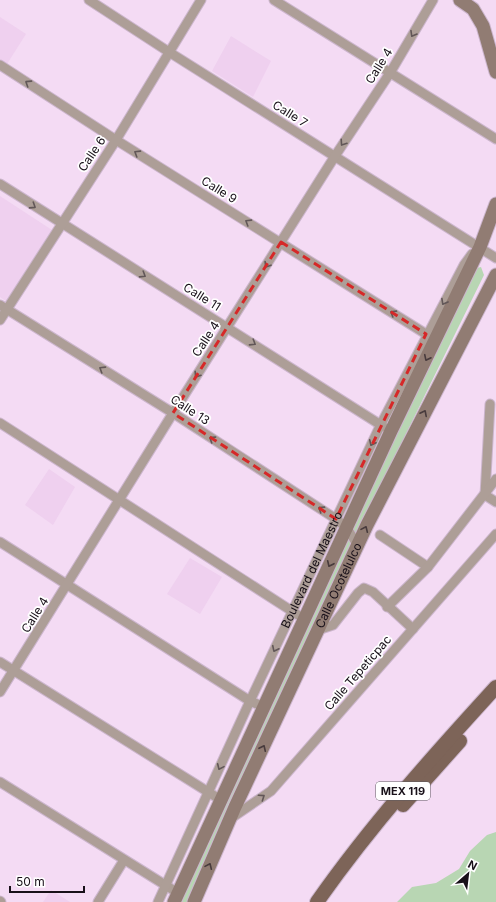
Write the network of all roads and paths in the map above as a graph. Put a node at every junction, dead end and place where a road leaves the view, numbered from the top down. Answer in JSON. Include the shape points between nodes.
{"nodes":[{"id":1,"x":89,"y":0,"type":"edge"},
{"id":2,"x":202,"y":0,"type":"edge"},
{"id":3,"x":274,"y":0,"type":"edge"},
{"id":4,"x":433,"y":0,"type":"edge"},
{"id":5,"x":460,"y":0,"type":"edge"},
{"id":6,"x":169,"y":52,"type":"junction"},
{"id":7,"x":0,"y":65,"type":"edge"},
{"id":8,"x":496,"y":72,"type":"edge"},
{"id":9,"x":390,"y":73,"type":"junction"},
{"id":10,"x":496,"y":139,"type":"edge"},
{"id":11,"x":116,"y":140,"type":"junction"},
{"id":12,"x":335,"y":156,"type":"junction"},
{"id":13,"x":0,"y":184,"type":"edge"},
{"id":14,"x":496,"y":204,"type":"edge"},
{"id":15,"x":61,"y":224,"type":"junction"},
{"id":16,"x":281,"y":242,"type":"junction"},
{"id":17,"x":480,"y":247,"type":"junction"},
{"id":18,"x":496,"y":258,"type":"edge"},
{"id":19,"x":496,"y":275,"type":"edge"},
{"id":20,"x":3,"y":307,"type":"edge"},
{"id":21,"x":0,"y":320,"type":"edge"},
{"id":22,"x":228,"y":328,"type":"junction"},
{"id":23,"x":426,"y":334,"type":"junction"},
{"id":24,"x":490,"y":404,"type":"dead end"},
{"id":25,"x":173,"y":413,"type":"junction"},
{"id":26,"x":0,"y":423,"type":"edge"},
{"id":27,"x":386,"y":428,"type":"junction"},
{"id":28,"x":381,"y":453,"type":"junction"},
{"id":29,"x":397,"y":465,"type":"junction"},
{"id":30,"x":496,"y":479,"type":"edge"},
{"id":31,"x":485,"y":495,"type":"junction"},
{"id":32,"x":120,"y":500,"type":"junction"},
{"id":33,"x":496,"y":502,"type":"edge"},
{"id":34,"x":336,"y":519,"type":"junction"},
{"id":35,"x":347,"y":528,"type":"junction"},
{"id":36,"x":496,"y":534,"type":"edge"},
{"id":37,"x":380,"y":535,"type":"dead end"},
{"id":38,"x":0,"y":542,"type":"edge"},
{"id":39,"x":358,"y":546,"type":"junction"},
{"id":40,"x":428,"y":567,"type":"junction"},
{"id":41,"x":67,"y":585,"type":"junction"},
{"id":42,"x":388,"y":607,"type":"junction"},
{"id":43,"x":293,"y":612,"type":"junction"},
{"id":44,"x":304,"y":620,"type":"junction"},
{"id":45,"x":413,"y":629,"type":"junction"},
{"id":46,"x":318,"y":630,"type":"junction"},
{"id":47,"x":0,"y":662,"type":"edge"},
{"id":48,"x":14,"y":671,"type":"junction"},
{"id":49,"x":496,"y":687,"type":"edge"},
{"id":50,"x":0,"y":692,"type":"edge"},
{"id":51,"x":496,"y":700,"type":"edge"},
{"id":52,"x":250,"y":701,"type":"junction"},
{"id":53,"x":264,"y":707,"type":"junction"},
{"id":54,"x":0,"y":782,"type":"edge"},
{"id":55,"x":208,"y":793,"type":"junction"},
{"id":56,"x":221,"y":800,"type":"junction"},
{"id":57,"x":230,"y":819,"type":"junction"},
{"id":58,"x":124,"y":860,"type":"junction"},
{"id":59,"x":165,"y":886,"type":"junction"},
{"id":60,"x":176,"y":897,"type":"edge"},
{"id":61,"x":98,"y":902,"type":"edge"},
{"id":62,"x":158,"y":902,"type":"edge"},
{"id":63,"x":194,"y":902,"type":"edge"},
{"id":64,"x":318,"y":902,"type":"edge"},
{"id":65,"x":329,"y":902,"type":"edge"}],
"edges":[{"from":1,"to":6,"type":"street","name":"Calle 7"},
{"from":2,"to":6,"type":"street","name":"Calle 6"},
{"from":3,"to":9,"type":"street"},
{"from":4,"to":9,"type":"street","name":"Calle 4","one_way":true},
{"from":5,"to":8,"type":"main road","via":[[472,9],[483,26]]},
{"from":6,"to":11,"type":"street","name":"Calle 6"},
{"from":6,"to":12,"type":"street","name":"Calle 7"},
{"from":11,"to":7,"type":"street","name":"Calle 9","one_way":true},
{"from":9,"to":10,"type":"street"},
{"from":9,"to":12,"type":"street","name":"Calle 4","one_way":true},
{"from":11,"to":15,"type":"street","name":"Calle 6"},
{"from":16,"to":11,"type":"street","name":"Calle 9","one_way":true},
{"from":12,"to":16,"type":"street","name":"Calle 4"},
{"from":12,"to":17,"type":"street","name":"Calle 7"},
{"from":13,"to":15,"type":"street","name":"Calle 11","one_way":true},
{"from":14,"to":17,"type":"main road","name":"Boulevard del Maestro"},
{"from":15,"to":20,"type":"street","name":"Calle 6"},
{"from":15,"to":22,"type":"street","name":"Calle 11","one_way":true},
{"from":16,"to":22,"type":"street","name":"Calle 4","one_way":true},
{"from":23,"to":16,"type":"street","name":"Calle 9","one_way":true},
{"from":17,"to":18,"type":"street","name":"Calle 7"},
{"from":17,"to":23,"type":"street","name":"Boulevard del Maestro","one_way":true,"via":[[464,265]]},
{"from":17,"to":27,"type":"main road","name":"Boulevard del Maestro","one_way":true},
{"from":29,"to":19,"type":"main road","name":"Calle Ocotelulco","one_way":true},
{"from":20,"to":21,"type":"street","name":"Calle 6"},
{"from":25,"to":20,"type":"street","name":"Calle 13","one_way":true},
{"from":22,"to":25,"type":"street","name":"Calle 4","one_way":true},
{"from":22,"to":27,"type":"street","name":"Calle 11","one_way":true},
{"from":23,"to":27,"type":"street","name":"Boulevard del Maestro"},
{"from":24,"to":31,"type":"street"},
{"from":25,"to":32,"type":"street","name":"Calle 4"},
{"from":34,"to":25,"type":"street","name":"Calle 13","one_way":true},
{"from":26,"to":32,"type":"street"},
{"from":27,"to":28,"type":"main road","name":"Boulevard del Maestro"},
{"from":27,"to":34,"type":"street","name":"Boulevard del Maestro","one_way":true},
{"from":28,"to":29,"type":"main road","via":[[390,463]]},
{"from":28,"to":35,"type":"main road","name":"Boulevard del Maestro"},
{"from":39,"to":29,"type":"main road","name":"Calle Ocotelulco","one_way":true},
{"from":30,"to":31,"type":"street"},
{"from":31,"to":33,"type":"street"},
{"from":31,"to":40,"type":"street"},
{"from":32,"to":41,"type":"street","name":"Calle 4"},
{"from":32,"to":43,"type":"street"},
{"from":34,"to":35,"type":"street","name":"Calle 13"},
{"from":34,"to":43,"type":"street","name":"Boulevard del Maestro"},
{"from":35,"to":39,"type":"street","name":"Calle 13"},
{"from":35,"to":44,"type":"main road","name":"Boulevard del Maestro","one_way":true},
{"from":36,"to":45,"type":"street","name":"Calle Tepeticpac"},
{"from":37,"to":40,"type":"street"},
{"from":38,"to":41,"type":"street"},
{"from":39,"to":46,"type":"main road","name":"Calle Ocotelulco"},
{"from":40,"to":42,"type":"street"},
{"from":41,"to":48,"type":"street","name":"Calle 4"},
{"from":41,"to":52,"type":"street"},
{"from":42,"to":45,"type":"street"},
{"from":42,"to":46,"type":"street","via":[[373,592],[364,588],[333,626]]},
{"from":43,"to":44,"type":"street"},
{"from":43,"to":52,"type":"street","name":"Boulevard del Maestro","one_way":true},
{"from":44,"to":53,"type":"main road","name":"Boulevard del Maestro"},
{"from":57,"to":45,"type":"street","name":"Calle Tepeticpac","one_way":true,"via":[[271,791]]},
{"from":57,"to":46,"type":"main road","name":"Calle Ocotelulco","one_way":true},
{"from":47,"to":48,"type":"street"},
{"from":48,"to":50,"type":"street","name":"Calle 4"},
{"from":48,"to":55,"type":"street"},
{"from":49,"to":64,"type":"main road","number":"MEX 119","via":[[378,821]]},
{"from":51,"to":65,"type":"main road","number":"MEX 119","via":[[377,836],[351,868]]},
{"from":52,"to":53,"type":"street"},
{"from":52,"to":55,"type":"street","name":"Boulevard del Maestro","one_way":true},
{"from":53,"to":56,"type":"main road","name":"Boulevard del Maestro"},
{"from":54,"to":58,"type":"street"},
{"from":55,"to":56,"type":"street"},
{"from":55,"to":59,"type":"street","name":"Boulevard del Maestro"},
{"from":56,"to":60,"type":"main road","name":"Boulevard del Maestro"},
{"from":63,"to":57,"type":"main road","name":"Calle Ocotelulco","one_way":true},
{"from":58,"to":59,"type":"street"},
{"from":58,"to":61,"type":"street"},
{"from":59,"to":60,"type":"street"},
{"from":59,"to":62,"type":"street","name":"Boulevard del Maestro"}]}
